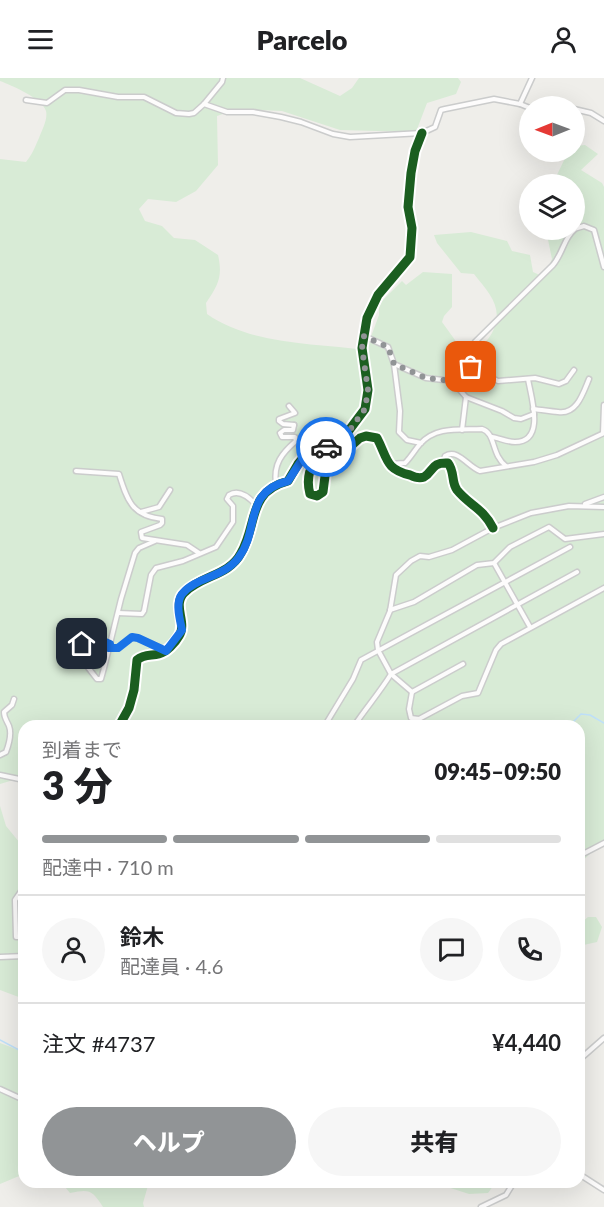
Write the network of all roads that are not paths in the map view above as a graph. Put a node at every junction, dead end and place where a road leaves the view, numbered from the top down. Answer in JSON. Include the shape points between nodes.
{"nodes":[{"id":1,"x":223,"y":78,"type":"edge"},
{"id":2,"x":532,"y":78,"type":"edge"},
{"id":3,"x":524,"y":96,"type":"edge"},
{"id":4,"x":26,"y":100,"type":"dead end"},
{"id":5,"x":204,"y":104,"type":"junction"},
{"id":6,"x":519,"y":104,"type":"edge"},
{"id":7,"x":585,"y":112,"type":"edge"},
{"id":8,"x":604,"y":121,"type":"edge"},
{"id":9,"x":422,"y":133,"type":"junction"},
{"id":10,"x":585,"y":226,"type":"edge"},
{"id":11,"x":566,"y":240,"type":"edge"},
{"id":12,"x":604,"y":267,"type":"edge"},
{"id":13,"x":364,"y":336,"type":"junction"},
{"id":14,"x":394,"y":364,"type":"junction"},
{"id":15,"x":465,"y":367,"type":"junction"},
{"id":16,"x":574,"y":370,"type":"dead end"},
{"id":17,"x":528,"y":379,"type":"junction"},
{"id":18,"x":589,"y":379,"type":"dead end"},
{"id":19,"x":452,"y":381,"type":"junction"},
{"id":20,"x":466,"y":397,"type":"junction"},
{"id":21,"x":604,"y":405,"type":"edge"},
{"id":22,"x":290,"y":406,"type":"dead end"},
{"id":23,"x":533,"y":412,"type":"junction"},
{"id":24,"x":462,"y":430,"type":"junction"},
{"id":25,"x":604,"y":433,"type":"edge"},
{"id":26,"x":492,"y":436,"type":"junction"},
{"id":27,"x":421,"y":443,"type":"junction"},
{"id":28,"x":312,"y":456,"type":"junction"},
{"id":29,"x":443,"y":463,"type":"junction"},
{"id":30,"x":388,"y":464,"type":"junction"},
{"id":31,"x":506,"y":466,"type":"junction"},
{"id":32,"x":76,"y":471,"type":"dead end"},
{"id":33,"x":276,"y":484,"type":"junction"},
{"id":34,"x":170,"y":490,"type":"dead end"},
{"id":35,"x":604,"y":497,"type":"edge"},
{"id":36,"x":256,"y":505,"type":"junction"},
{"id":37,"x":582,"y":505,"type":"junction"},
{"id":38,"x":604,"y":507,"type":"edge"},
{"id":39,"x":141,"y":512,"type":"junction"},
{"id":40,"x":493,"y":528,"type":"junction"},
{"id":41,"x":604,"y":534,"type":"edge"},
{"id":42,"x":154,"y":541,"type":"junction"},
{"id":43,"x":570,"y":548,"type":"dead end"},
{"id":44,"x":199,"y":553,"type":"junction"},
{"id":45,"x":494,"y":563,"type":"junction"},
{"id":46,"x":577,"y":572,"type":"dead end"},
{"id":47,"x":505,"y":581,"type":"junction"},
{"id":48,"x":604,"y":588,"type":"edge"},
{"id":49,"x":517,"y":604,"type":"junction"},
{"id":50,"x":390,"y":610,"type":"junction"},
{"id":51,"x":118,"y":614,"type":"junction"},
{"id":52,"x":530,"y":627,"type":"junction"},
{"id":53,"x":109,"y":646,"type":"junction"},
{"id":54,"x":378,"y":650,"type":"junction"},
{"id":55,"x":166,"y":651,"type":"junction"},
{"id":56,"x":463,"y":664,"type":"dead end"},
{"id":57,"x":391,"y":674,"type":"junction"},
{"id":58,"x":412,"y":692,"type":"junction"},
{"id":59,"x":14,"y":699,"type":"dead end"},
{"id":60,"x":122,"y":720,"type":"edge"},
{"id":61,"x":328,"y":720,"type":"edge"},
{"id":62,"x":358,"y":720,"type":"edge"},
{"id":63,"x":0,"y":755,"type":"edge"},
{"id":64,"x":0,"y":774,"type":"edge"},
{"id":65,"x":18,"y":778,"type":"edge"},
{"id":66,"x":604,"y":843,"type":"edge"},
{"id":67,"x":585,"y":853,"type":"edge"},
{"id":68,"x":18,"y":894,"type":"edge"},
{"id":69,"x":18,"y":937,"type":"edge"},
{"id":70,"x":18,"y":956,"type":"edge"},
{"id":71,"x":0,"y":957,"type":"edge"},
{"id":72,"x":604,"y":1038,"type":"edge"},
{"id":73,"x":585,"y":1055,"type":"edge"},
{"id":74,"x":0,"y":1089,"type":"edge"},
{"id":75,"x":18,"y":1097,"type":"edge"},
{"id":76,"x":585,"y":1178,"type":"edge"},
{"id":77,"x":510,"y":1188,"type":"edge"},
{"id":78,"x":604,"y":1190,"type":"edge"},
{"id":79,"x":480,"y":1207,"type":"edge"}],
"edges":[{"from":1,"to":5,"type":"street"},
{"from":2,"to":3,"type":"street"},
{"from":4,"to":5,"type":"street","via":[[47,103],[65,90],[79,90],[144,97],[183,115],[194,113]]},
{"from":5,"to":9,"type":"street","via":[[227,112],[281,117],[350,137]]},
{"from":6,"to":9,"type":"street","via":[[494,99],[441,110],[435,127]]},
{"from":7,"to":8,"type":"street"},
{"from":9,"to":13,"type":"street","via":[[411,173],[410,257],[378,295]]},
{"from":10,"to":12,"type":"street","via":[[594,230]]},
{"from":11,"to":15,"type":"street","via":[[553,265],[471,347]]},
{"from":13,"to":14,"type":"street","via":[[388,347]]},
{"from":13,"to":28,"type":"street","via":[[368,390],[365,409],[344,438]]},
{"from":14,"to":19,"type":"street","via":[[426,378]]},
{"from":14,"to":27,"type":"street","via":[[399,432],[407,440]]},
{"from":15,"to":17,"type":"street","via":[[498,381]]},
{"from":15,"to":19,"type":"street"},
{"from":16,"to":17,"type":"street","via":[[559,384]]},
{"from":17,"to":23,"type":"street"},
{"from":18,"to":23,"type":"street","via":[[580,401],[571,408],[560,413]]},
{"from":19,"to":20,"type":"street"},
{"from":20,"to":23,"type":"street","via":[[514,418],[525,418]]},
{"from":20,"to":24,"type":"street"},
{"from":21,"to":25,"type":"street"},
{"from":22,"to":33,"type":"street","via":[[294,413],[279,422],[293,424],[294,429],[284,430],[280,435],[295,437],[296,441],[277,463]]},
{"from":23,"to":26,"type":"street","via":[[534,429],[527,439],[511,442]]},
{"from":24,"to":26,"type":"street","via":[[482,429]]},
{"from":24,"to":27,"type":"street","via":[[435,432]]},
{"from":25,"to":31,"type":"street","via":[[550,457]]},
{"from":26,"to":31,"type":"street","via":[[496,454]]},
{"from":27,"to":30,"type":"street","via":[[405,463]]},
{"from":28,"to":30,"type":"street","via":[[309,486],[314,496],[323,492],[328,466],[360,438],[377,438]]},
{"from":28,"to":33,"type":"street","via":[[303,458],[288,481]]},
{"from":29,"to":30,"type":"street","via":[[418,478],[396,472]]},
{"from":29,"to":31,"type":"street","via":[[445,456],[454,453],[480,471]]},
{"from":29,"to":40,"type":"street","via":[[453,471],[458,491],[485,514]]},
{"from":32,"to":39,"type":"street","via":[[119,474],[131,506]]},
{"from":33,"to":36,"type":"street"},
{"from":34,"to":39,"type":"street","via":[[159,507]]},
{"from":35,"to":37,"type":"street"},
{"from":36,"to":44,"type":"street","via":[[236,492],[229,495],[233,522],[216,547]]},
{"from":36,"to":55,"type":"street","via":[[250,534],[240,555],[223,572],[182,594],[178,603],[182,630]]},
{"from":37,"to":38,"type":"street"},
{"from":37,"to":40,"type":"street","via":[[531,513]]},
{"from":39,"to":42,"type":"street","via":[[148,518],[162,519],[160,525],[141,532],[142,538]]},
{"from":40,"to":50,"type":"street","via":[[452,550],[411,561],[396,575]]},
{"from":41,"to":45,"type":"street","via":[[565,539],[549,527],[510,547]]},
{"from":42,"to":44,"type":"street","via":[[187,545]]},
{"from":42,"to":51,"type":"street","via":[[135,553]]},
{"from":43,"to":47,"type":"street"},
{"from":44,"to":51,"type":"street","via":[[154,569],[142,614]]},
{"from":45,"to":47,"type":"street"},
{"from":45,"to":50,"type":"street","via":[[477,565],[414,602]]},
{"from":46,"to":49,"type":"street"},
{"from":47,"to":49,"type":"street"},
{"from":47,"to":54,"type":"street"},
{"from":48,"to":52,"type":"street"},
{"from":49,"to":52,"type":"street"},
{"from":49,"to":57,"type":"street"},
{"from":50,"to":54,"type":"street","via":[[377,642]]},
{"from":51,"to":53,"type":"street"},
{"from":52,"to":58,"type":"street","via":[[496,650],[478,693],[462,696],[418,719],[411,718],[409,709]]},
{"from":53,"to":53,"type":"street","via":[[90,638],[82,644],[80,655],[97,679],[101,679]]},
{"from":53,"to":55,"type":"street","via":[[118,648],[132,637]]},
{"from":54,"to":57,"type":"street"},
{"from":54,"to":61,"type":"street","via":[[361,660]]},
{"from":55,"to":60,"type":"street","via":[[137,660],[134,690]]},
{"from":56,"to":58,"type":"street"},
{"from":57,"to":58,"type":"street"},
{"from":57,"to":62,"type":"street"},
{"from":59,"to":63,"type":"street","via":[[4,712],[10,736],[7,749]]},
{"from":64,"to":65,"type":"street"},
{"from":66,"to":67,"type":"street"},
{"from":68,"to":69,"type":"street"},
{"from":70,"to":71,"type":"street"},
{"from":72,"to":73,"type":"street"},
{"from":74,"to":75,"type":"street"},
{"from":76,"to":78,"type":"street"},
{"from":77,"to":79,"type":"street","via":[[506,1195]]}]}
